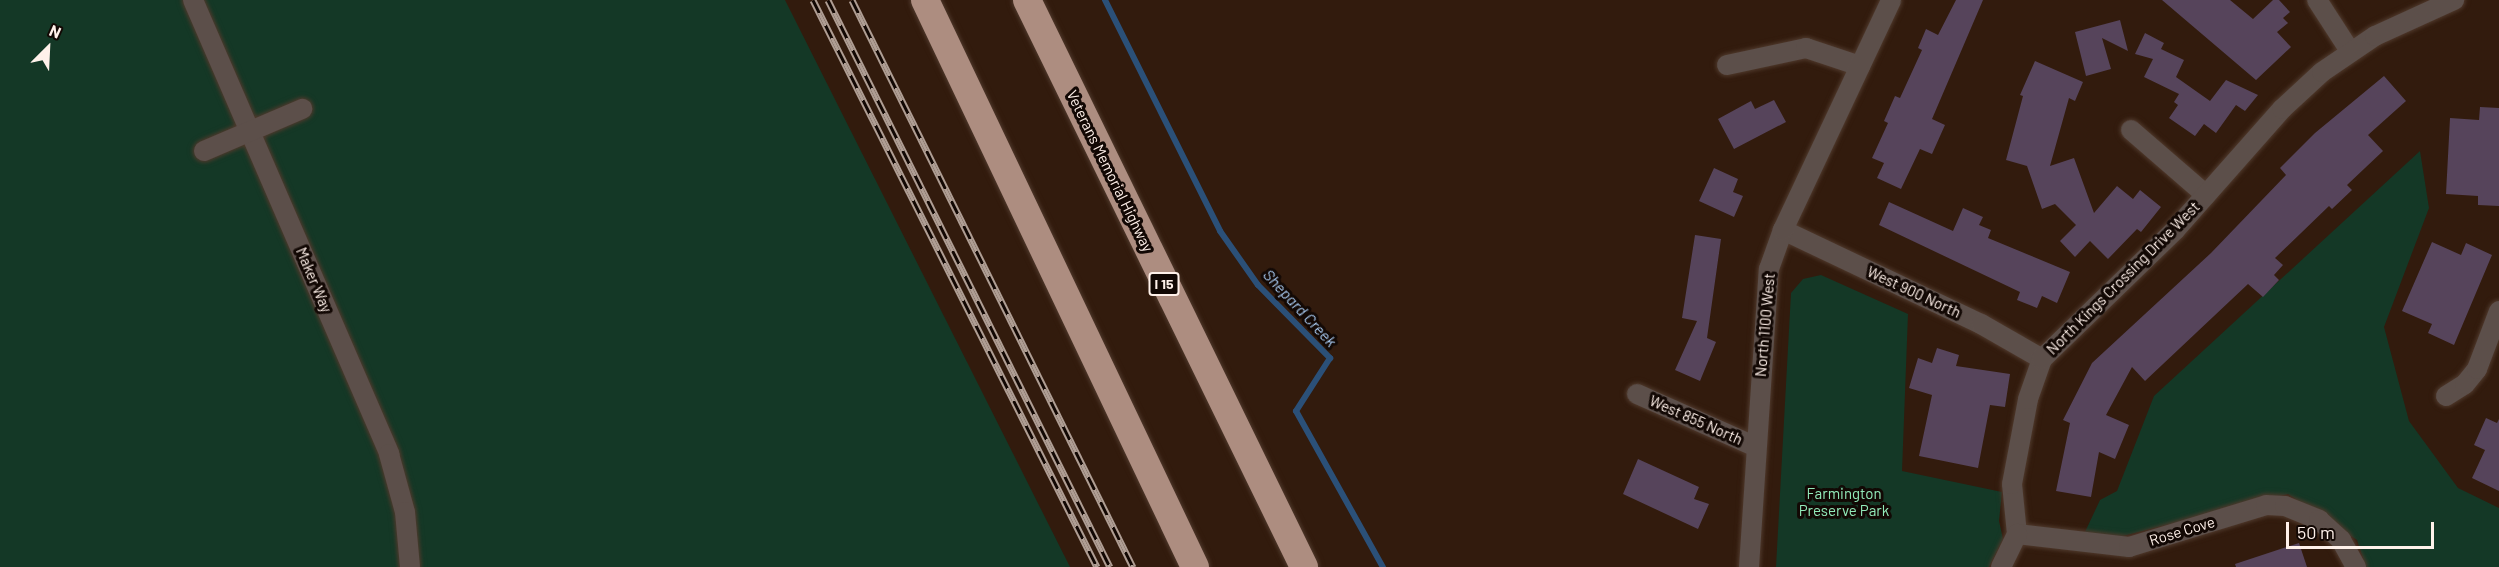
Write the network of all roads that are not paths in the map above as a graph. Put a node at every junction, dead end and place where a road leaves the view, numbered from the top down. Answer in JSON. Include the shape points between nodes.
{"nodes":[{"id":1,"x":193,"y":0,"type":"edge"},
{"id":2,"x":925,"y":0,"type":"edge"},
{"id":3,"x":1027,"y":0,"type":"edge"},
{"id":4,"x":1891,"y":0,"type":"edge"},
{"id":5,"x":2317,"y":0,"type":"edge"},
{"id":6,"x":2454,"y":0,"type":"edge"},
{"id":7,"x":2350,"y":51,"type":"junction"},
{"id":8,"x":1727,"y":65,"type":"dead end"},
{"id":9,"x":1860,"y":66,"type":"junction"},
{"id":10,"x":302,"y":109,"type":"dead end"},
{"id":11,"x":2131,"y":130,"type":"dead end"},
{"id":12,"x":250,"y":131,"type":"junction"},
{"id":13,"x":204,"y":151,"type":"dead end"},
{"id":14,"x":2206,"y":195,"type":"junction"},
{"id":15,"x":1783,"y":230,"type":"junction"},
{"id":16,"x":2499,"y":311,"type":"edge"},
{"id":17,"x":2042,"y":359,"type":"junction"},
{"id":18,"x":1637,"y":394,"type":"dead end"},
{"id":19,"x":2446,"y":396,"type":"dead end"},
{"id":20,"x":1756,"y":447,"type":"junction"},
{"id":21,"x":2017,"y":534,"type":"junction"},
{"id":22,"x":410,"y":567,"type":"edge"},
{"id":23,"x":1195,"y":567,"type":"edge"},
{"id":24,"x":1304,"y":567,"type":"edge"},
{"id":25,"x":1749,"y":567,"type":"edge"},
{"id":26,"x":2001,"y":567,"type":"edge"},
{"id":27,"x":2356,"y":567,"type":"edge"}],
"edges":[{"from":1,"to":12,"type":"street","name":"Maker Way"},
{"from":2,"to":23,"type":"highway"},
{"from":3,"to":24,"type":"highway","name":"Veterans Memorial Highway","number":"I 15"},
{"from":4,"to":9,"type":"street","name":"North 1100 West"},
{"from":5,"to":7,"type":"street"},
{"from":6,"to":7,"type":"street","name":"North Kings Crossing Drive West"},
{"from":7,"to":14,"type":"street","name":"North Kings Crossing Drive West","via":[[2282,109]]},
{"from":8,"to":9,"type":"street","via":[[1806,48]]},
{"from":9,"to":15,"type":"street","name":"North 1100 West"},
{"from":10,"to":12,"type":"street"},
{"from":11,"to":14,"type":"street"},
{"from":12,"to":13,"type":"street"},
{"from":12,"to":22,"type":"street","name":"Maker Way","via":[[389,454],[405,512]]},
{"from":14,"to":17,"type":"street","name":"North Kings Crossing Drive West"},
{"from":15,"to":17,"type":"street","name":"West 900 North","via":[[1981,324]]},
{"from":15,"to":20,"type":"street","name":"North 1100 West","via":[[1769,269],[1764,309]]},
{"from":16,"to":19,"type":"street","via":[[2476,369],[2465,384]]},
{"from":17,"to":21,"type":"street","name":"North Kings Crossing Drive West","via":[[2028,399],[2012,484]]},
{"from":18,"to":20,"type":"street","name":"West 855 North"},
{"from":20,"to":25,"type":"street","name":"North 1100 West"},
{"from":21,"to":26,"type":"street"},
{"from":21,"to":27,"type":"street","name":"Rose Cove","via":[[2129,547],[2266,505],[2285,506],[2319,520],[2341,540]]}]}
